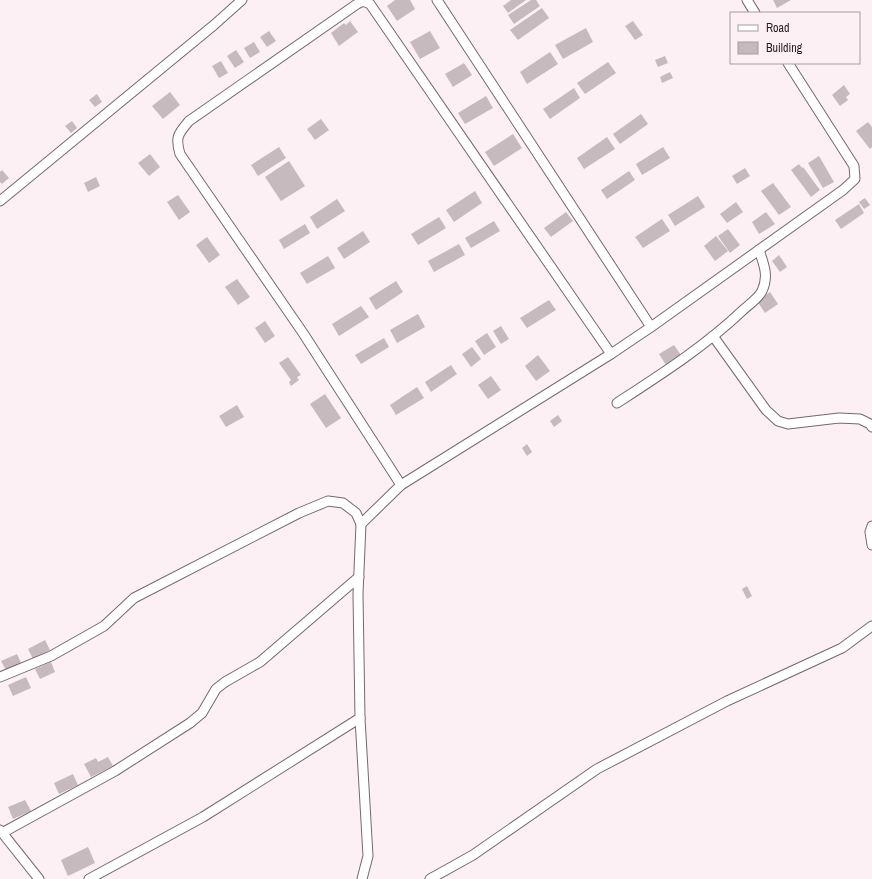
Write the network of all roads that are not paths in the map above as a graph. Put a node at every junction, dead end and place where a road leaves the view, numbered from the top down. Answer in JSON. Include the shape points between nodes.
{"nodes":[{"id":1,"x":242,"y":0,"type":"edge"},
{"id":2,"x":437,"y":0,"type":"edge"},
{"id":3,"x":747,"y":0,"type":"edge"},
{"id":4,"x":364,"y":1,"type":"edge"},
{"id":5,"x":754,"y":12,"type":"edge"},
{"id":6,"x":789,"y":64,"type":"edge"},
{"id":7,"x":0,"y":201,"type":"edge"},
{"id":8,"x":759,"y":250,"type":"junction"},
{"id":9,"x":651,"y":327,"type":"junction"},
{"id":10,"x":713,"y":336,"type":"junction"},
{"id":11,"x":612,"y":354,"type":"junction"},
{"id":12,"x":617,"y":404,"type":"dead end"},
{"id":13,"x":872,"y":426,"type":"edge"},
{"id":14,"x":401,"y":485,"type":"junction"},
{"id":15,"x":361,"y":524,"type":"junction"},
{"id":16,"x":872,"y":526,"type":"edge"},
{"id":17,"x":872,"y":545,"type":"edge"},
{"id":18,"x":358,"y":577,"type":"junction"},
{"id":19,"x":872,"y":626,"type":"edge"},
{"id":20,"x":0,"y":677,"type":"edge"},
{"id":21,"x":360,"y":718,"type":"junction"},
{"id":22,"x":1,"y":831,"type":"edge"},
{"id":23,"x":39,"y":879,"type":"edge"},
{"id":24,"x":89,"y":879,"type":"edge"},
{"id":25,"x":362,"y":879,"type":"edge"},
{"id":26,"x":430,"y":879,"type":"edge"}],
"edges":[{"from":1,"to":7,"type":"street"},
{"from":2,"to":9,"type":"street"},
{"from":3,"to":5,"type":"street"},
{"from":4,"to":11,"type":"street","via":[[370,4]]},
{"from":4,"to":14,"type":"street","via":[[189,121],[179,133],[177,143],[180,154],[303,333]]},
{"from":6,"to":8,"type":"street","via":[[854,166],[855,179]]},
{"from":8,"to":9,"type":"street"},
{"from":8,"to":10,"type":"street","via":[[766,268],[761,292],[727,326]]},
{"from":9,"to":11,"type":"street"},
{"from":10,"to":12,"type":"street"},
{"from":10,"to":13,"type":"street","via":[[766,410],[778,422],[788,424],[839,418],[860,419]]},
{"from":11,"to":14,"type":"street"},
{"from":14,"to":15,"type":"street"},
{"from":15,"to":18,"type":"street"},
{"from":15,"to":20,"type":"street","via":[[356,513],[343,503],[328,501],[299,513],[134,598],[104,626],[51,656]]},
{"from":16,"to":17,"type":"street"},
{"from":18,"to":21,"type":"street"},
{"from":18,"to":22,"type":"street","via":[[260,662],[216,689],[202,713],[190,723],[115,771]]},
{"from":19,"to":26,"type":"street","via":[[842,648],[727,701],[597,769],[472,855]]},
{"from":21,"to":24,"type":"street","via":[[203,817]]},
{"from":21,"to":25,"type":"street","via":[[368,856]]},
{"from":22,"to":23,"type":"street"}]}
